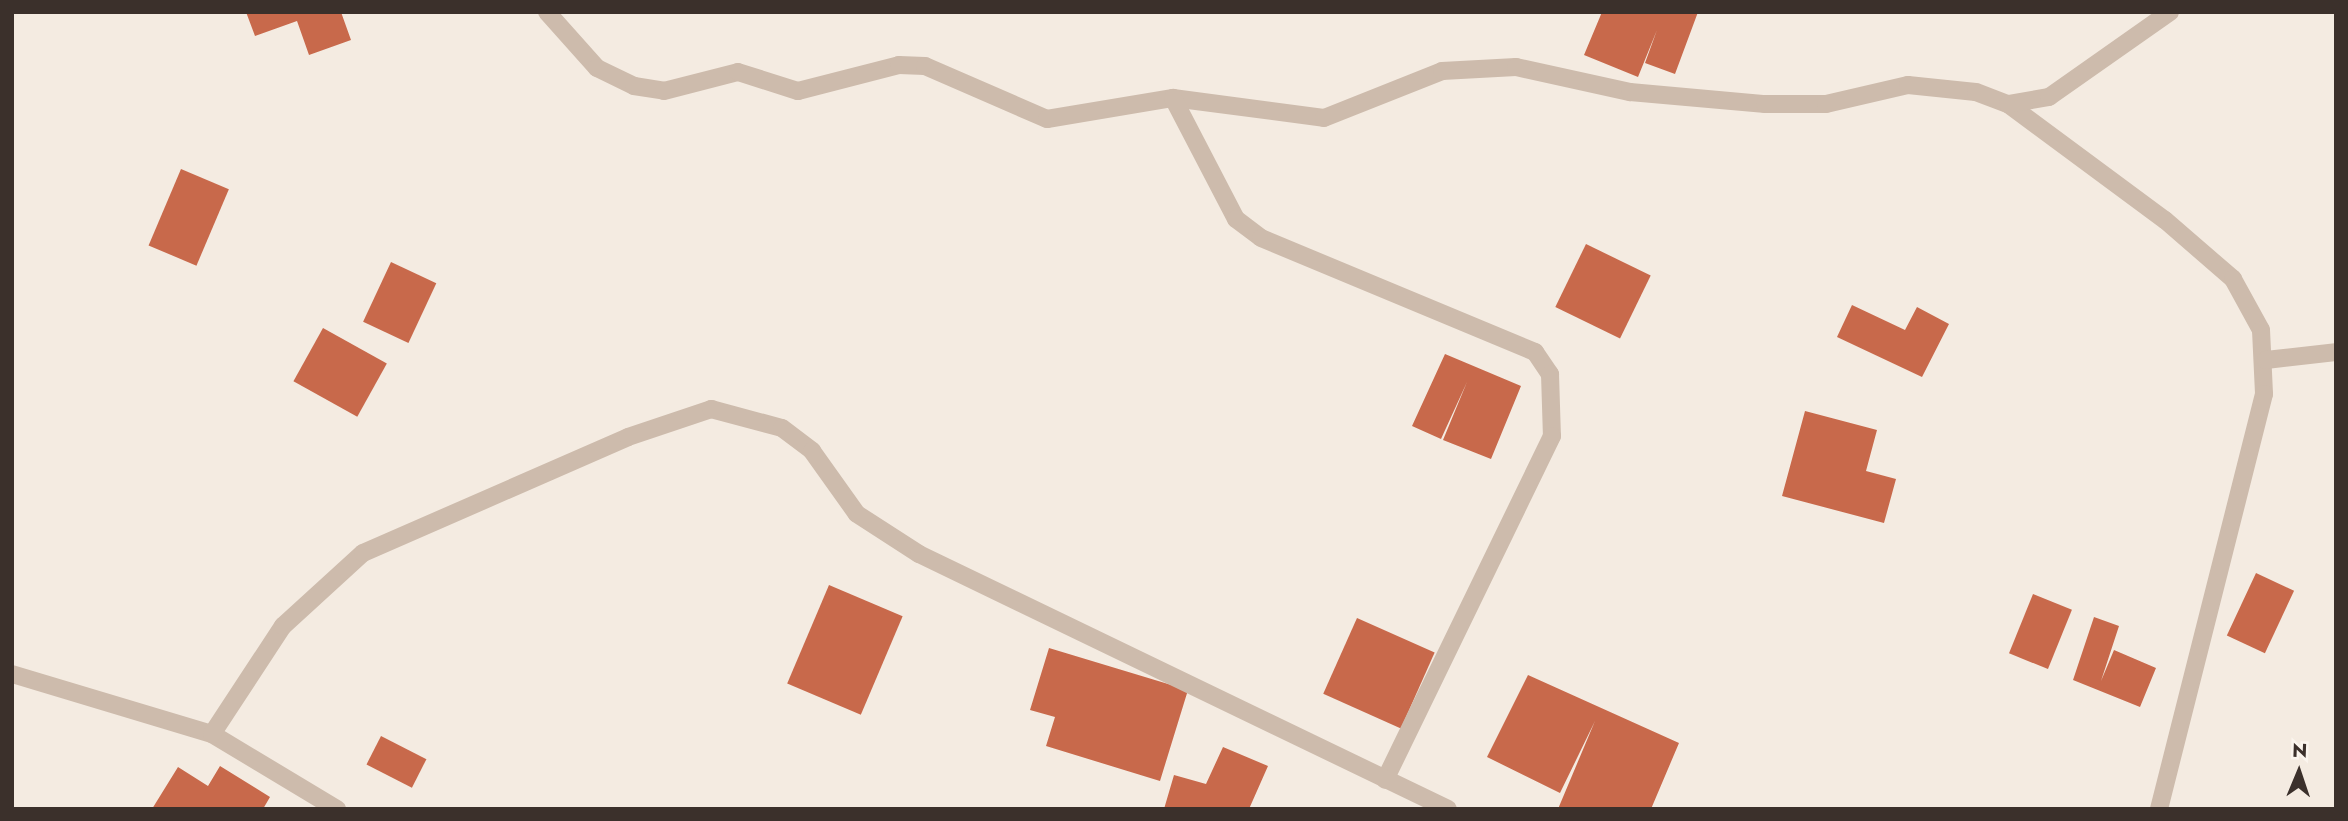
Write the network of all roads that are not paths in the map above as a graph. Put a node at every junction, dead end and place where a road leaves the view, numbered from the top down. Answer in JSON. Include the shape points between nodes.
{"nodes":[{"id":1,"x":547,"y":12,"type":"edge"},
{"id":2,"x":2170,"y":12,"type":"edge"},
{"id":3,"x":1173,"y":98,"type":"junction"},
{"id":4,"x":2008,"y":104,"type":"junction"},
{"id":5,"x":2336,"y":352,"type":"edge"},
{"id":6,"x":2266,"y":359,"type":"junction"},
{"id":7,"x":12,"y":674,"type":"edge"},
{"id":8,"x":212,"y":734,"type":"junction"},
{"id":9,"x":1385,"y":780,"type":"junction"},
{"id":10,"x":337,"y":809,"type":"edge"},
{"id":11,"x":1448,"y":809,"type":"edge"},
{"id":12,"x":2159,"y":809,"type":"edge"}],
"edges":[{"from":1,"to":3,"type":"street","via":[[597,68],[634,86],[664,91],[738,72],[798,91],[899,65],[954,75],[1047,119]]},
{"from":2,"to":4,"type":"street","via":[[2059,92]]},
{"from":3,"to":4,"type":"street","via":[[1324,118],[1414,78],[1516,66],[1630,92],[1765,104],[1826,104],[1908,85],[1976,92]]},
{"from":3,"to":9,"type":"street","via":[[1236,219],[1252,232],[1535,352],[1550,374],[1552,436]]},
{"from":4,"to":6,"type":"street","via":[[2165,219],[2234,279],[2250,302]]},
{"from":5,"to":6,"type":"street"},
{"from":6,"to":12,"type":"street","via":[[2264,394]]},
{"from":7,"to":8,"type":"street"},
{"from":8,"to":9,"type":"street","via":[[283,626],[363,553],[628,437],[711,409],[782,428],[812,452],[858,514],[919,554]]},
{"from":8,"to":10,"type":"street"},
{"from":9,"to":11,"type":"street"}]}
